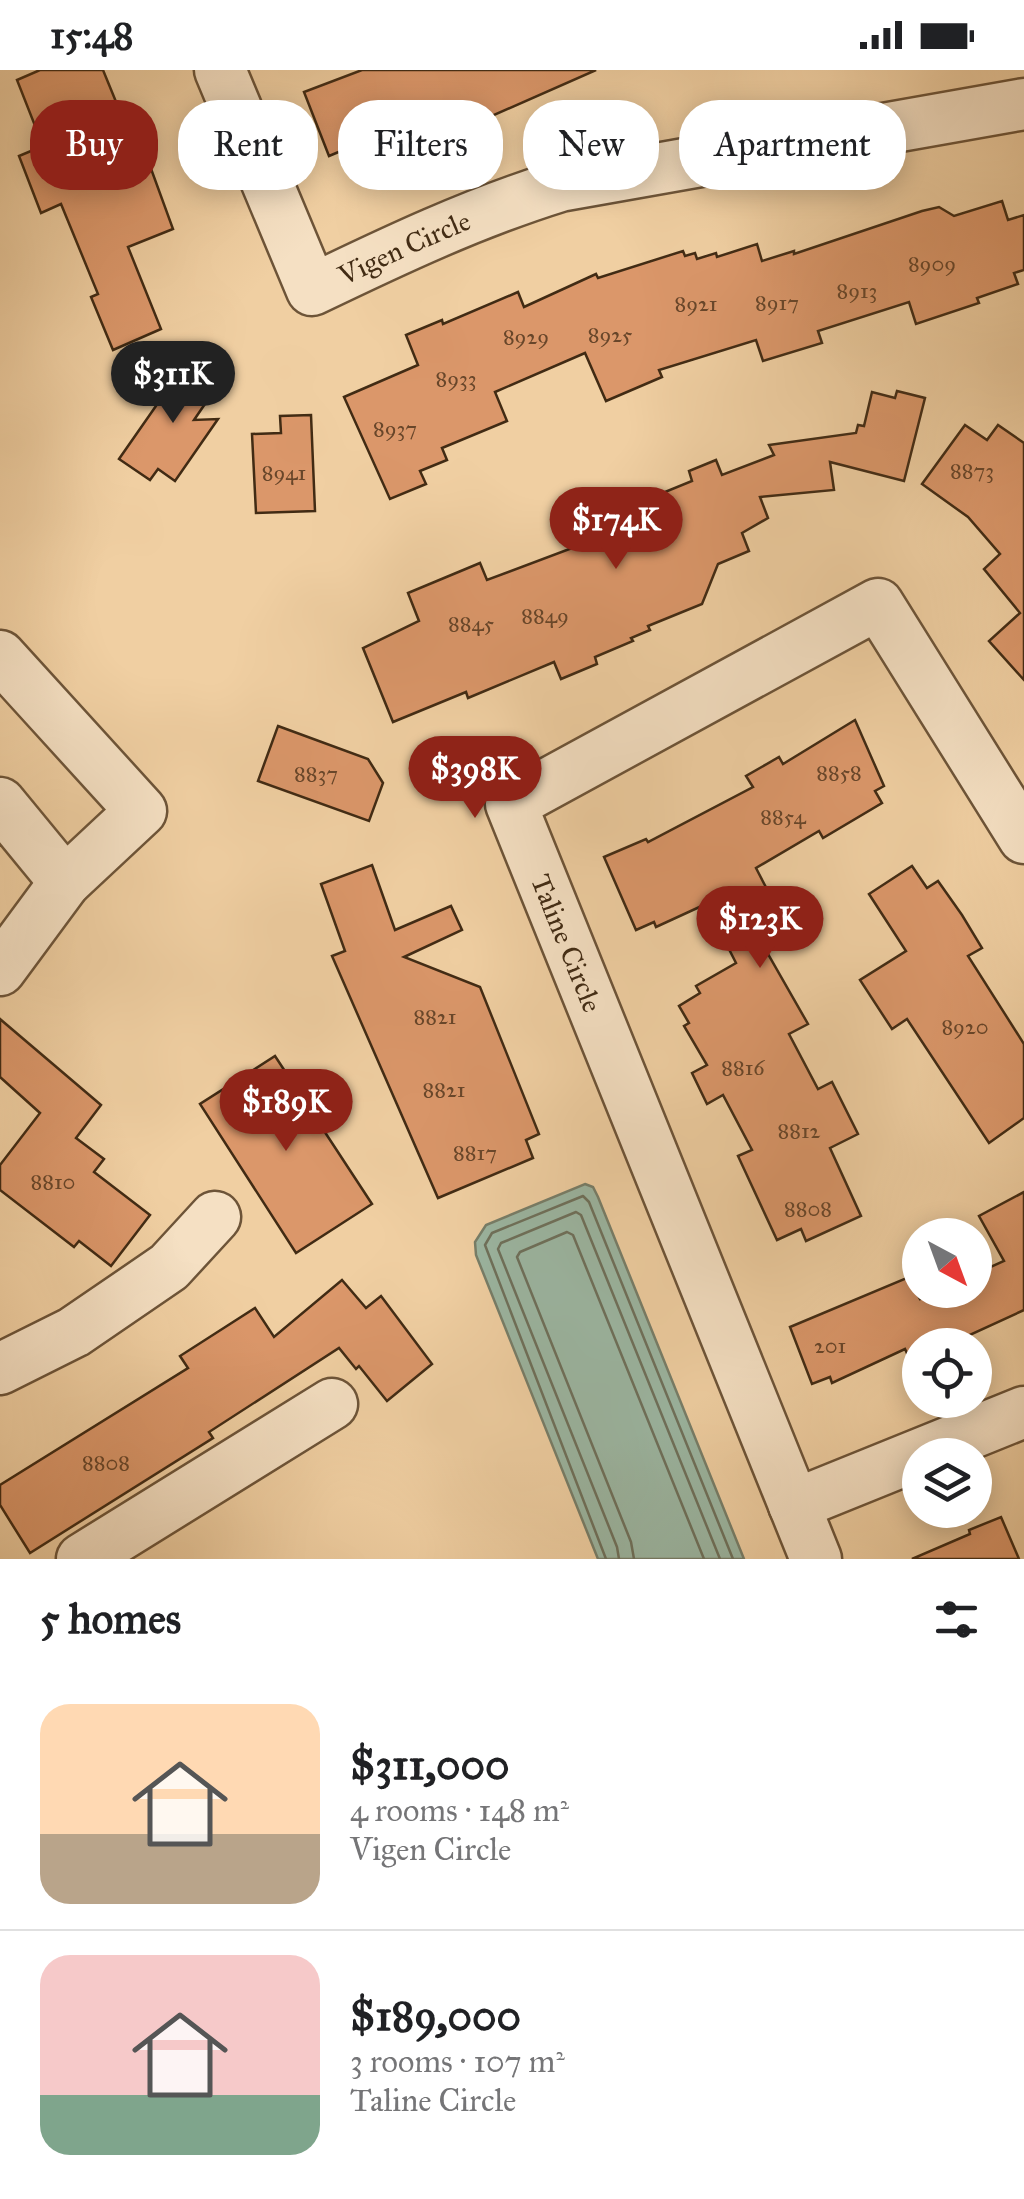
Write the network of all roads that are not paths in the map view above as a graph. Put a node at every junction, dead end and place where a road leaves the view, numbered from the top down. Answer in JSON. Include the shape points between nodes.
{"nodes":[{"id":1,"x":220,"y":70,"type":"edge"},
{"id":2,"x":1024,"y":104,"type":"edge"},
{"id":3,"x":0,"y":656,"type":"edge"},
{"id":4,"x":0,"y":803,"type":"edge"},
{"id":5,"x":1024,"y":838,"type":"edge"},
{"id":6,"x":65,"y":882,"type":"junction"},
{"id":7,"x":0,"y":970,"type":"edge"},
{"id":8,"x":215,"y":1217,"type":"dead end"},
{"id":9,"x":0,"y":1369,"type":"edge"},
{"id":10,"x":332,"y":1404,"type":"dead end"},
{"id":11,"x":1024,"y":1412,"type":"edge"},
{"id":12,"x":794,"y":1504,"type":"junction"},
{"id":13,"x":82,"y":1559,"type":"edge"},
{"id":14,"x":816,"y":1559,"type":"edge"}],
"edges":[{"from":1,"to":2,"type":"street","name":"Vigen Circle","via":[[312,290],[444,228],[560,186]]},
{"from":3,"to":6,"type":"street","via":[[141,810]]},
{"from":4,"to":6,"type":"street"},
{"from":5,"to":12,"type":"street","name":"Taline Circle","via":[[878,604],[511,804]]},
{"from":6,"to":7,"type":"street"},
{"from":8,"to":9,"type":"street","via":[[169,1267],[74,1332]]},
{"from":10,"to":13,"type":"street"},
{"from":11,"to":12,"type":"street"},
{"from":12,"to":14,"type":"street","name":"Taline Circle"}]}
